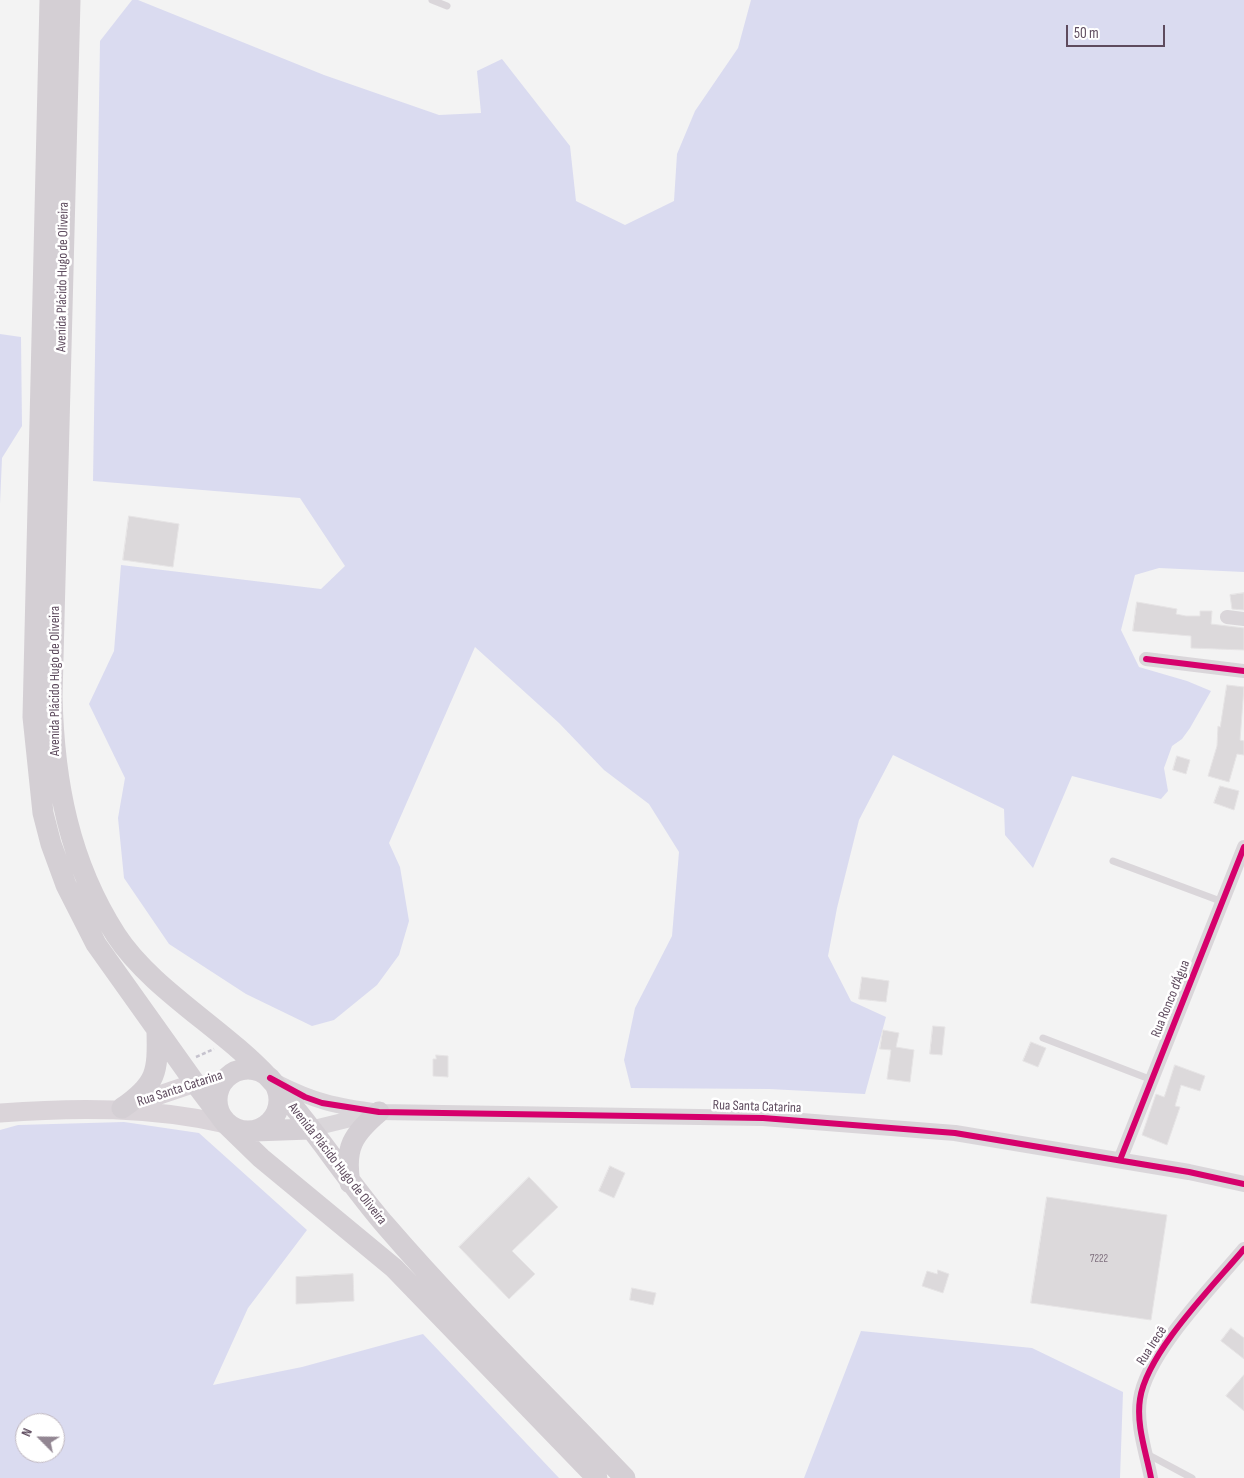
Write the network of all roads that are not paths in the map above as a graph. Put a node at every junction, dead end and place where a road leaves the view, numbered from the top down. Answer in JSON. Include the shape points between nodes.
{"nodes":[{"id":1,"x":50,"y":0,"type":"edge"},
{"id":2,"x":70,"y":0,"type":"edge"},
{"id":3,"x":432,"y":0,"type":"edge"},
{"id":4,"x":447,"y":6,"type":"dead end"},
{"id":5,"x":1227,"y":617,"type":"dead end"},
{"id":6,"x":1244,"y":619,"type":"edge"},
{"id":7,"x":1146,"y":659,"type":"dead end"},
{"id":8,"x":1244,"y":671,"type":"edge"},
{"id":9,"x":1244,"y":847,"type":"edge"},
{"id":10,"x":1113,"y":861,"type":"dead end"},
{"id":11,"x":1223,"y":903,"type":"junction"},
{"id":12,"x":157,"y":1031,"type":"junction"},
{"id":13,"x":1043,"y":1038,"type":"dead end"},
{"id":14,"x":238,"y":1071,"type":"junction"},
{"id":15,"x":270,"y":1078,"type":"junction"},
{"id":16,"x":1152,"y":1080,"type":"junction"},
{"id":17,"x":195,"y":1083,"type":"junction"},
{"id":18,"x":122,"y":1108,"type":"junction"},
{"id":19,"x":0,"y":1112,"type":"edge"},
{"id":20,"x":379,"y":1112,"type":"junction"},
{"id":21,"x":226,"y":1124,"type":"junction"},
{"id":22,"x":310,"y":1130,"type":"junction"},
{"id":23,"x":254,"y":1131,"type":"junction"},
{"id":24,"x":1120,"y":1160,"type":"junction"},
{"id":25,"x":350,"y":1183,"type":"junction"},
{"id":26,"x":1244,"y":1184,"type":"edge"},
{"id":27,"x":1244,"y":1249,"type":"edge"},
{"id":28,"x":1147,"y":1454,"type":"junction"},
{"id":29,"x":597,"y":1478,"type":"edge"},
{"id":30,"x":625,"y":1478,"type":"edge"},
{"id":31,"x":1151,"y":1478,"type":"edge"},
{"id":32,"x":1192,"y":1478,"type":"edge"}],
"edges":[{"from":1,"to":12,"type":"main road","name":"Avenida Plácido Hugo de Oliveira","via":[[33,677],[38,786],[51,844],[82,920]]},
{"from":2,"to":15,"type":"main road","name":"Avenida Plácido Hugo de Oliveira","via":[[52,696],[58,779],[66,820],[86,876],[117,936],[158,981]]},
{"from":3,"to":4,"type":"lane"},
{"from":5,"to":6,"type":"street"},
{"from":7,"to":8,"type":"street"},
{"from":9,"to":11,"type":"street","name":"Rua Ronco d’Água"},
{"from":10,"to":11,"type":"lane"},
{"from":11,"to":16,"type":"street","name":"Rua Ronco d’Água"},
{"from":12,"to":17,"type":"main road","name":"Avenida Plácido Hugo de Oliveira"},
{"from":12,"to":18,"type":"main road","via":[[158,1066],[140,1096]]},
{"from":13,"to":16,"type":"lane"},
{"from":14,"to":15,"type":"main road","via":[[255,1070]]},
{"from":14,"to":17,"type":"main road","name":"Rua Santa Catarina"},
{"from":14,"to":21,"type":"main road","via":[[230,1075],[218,1090],[218,1108]]},
{"from":15,"to":20,"type":"street","name":"Rua Santa Catarina","via":[[322,1103]]},
{"from":15,"to":22,"type":"main road","name":"Avenida Plácido Hugo de Oliveira"},
{"from":15,"to":23,"type":"main road","via":[[276,1086],[279,1104],[270,1122]]},
{"from":16,"to":24,"type":"street","name":"Rua Ronco d’Água"},
{"from":17,"to":18,"type":"main road","name":"Rua Santa Catarina"},
{"from":17,"to":21,"type":"main road","name":"Avenida Plácido Hugo de Oliveira"},
{"from":18,"to":19,"type":"main road","name":"Rua Santa Catarina"},
{"from":18,"to":21,"type":"main road","name":"Rua Santa Catarina","via":[[171,1113]]},
{"from":20,"to":22,"type":"street","name":"Rua Santa Catarina"},
{"from":20,"to":24,"type":"street","name":"Rua Santa Catarina","via":[[763,1118],[954,1133]]},
{"from":20,"to":25,"type":"main road","via":[[357,1132],[348,1152]]},
{"from":21,"to":23,"type":"main road"},
{"from":21,"to":29,"type":"main road","name":"Avenida Plácido Hugo de Oliveira","via":[[261,1158],[394,1268]]},
{"from":22,"to":23,"type":"main road","name":"Rua Santa Catarina"},
{"from":22,"to":25,"type":"main road","name":"Avenida Plácido Hugo de Oliveira"},
{"from":24,"to":26,"type":"street","name":"Rua Santa Catarina"},
{"from":25,"to":30,"type":"main road","name":"Avenida Plácido Hugo de Oliveira","via":[[412,1256]]},
{"from":27,"to":28,"type":"street","name":"Rua Irecê","via":[[1179,1328],[1151,1368],[1140,1399],[1140,1430]]},
{"from":28,"to":31,"type":"street","name":"Rua Irecê"},
{"from":28,"to":32,"type":"lane"}]}
